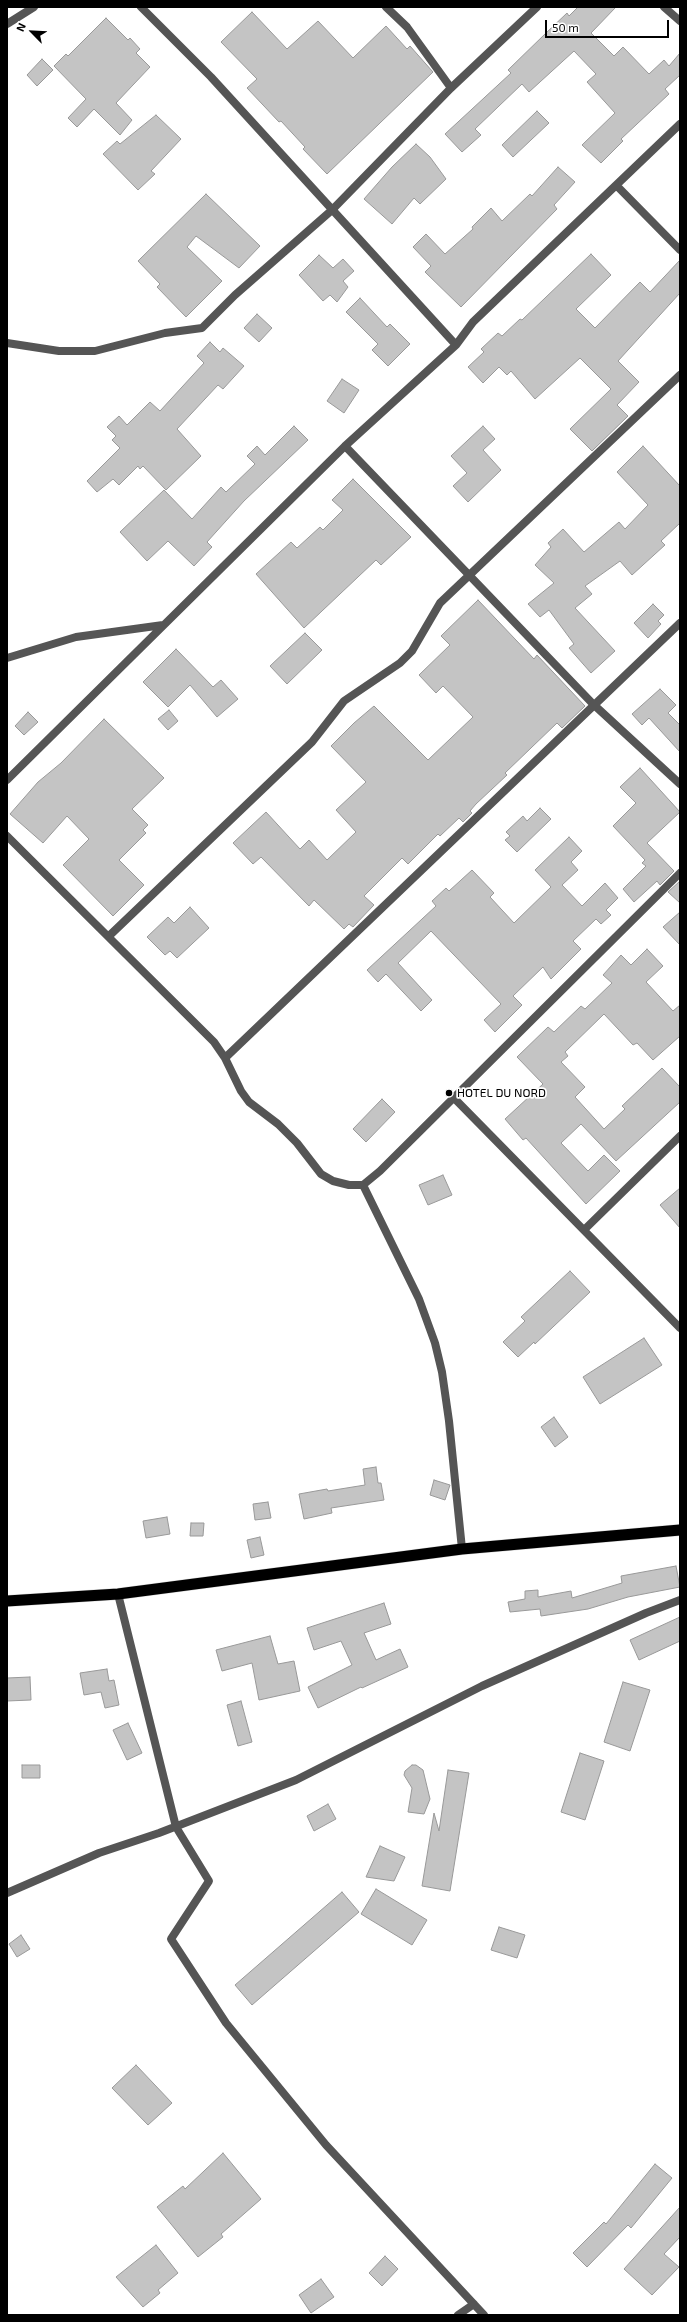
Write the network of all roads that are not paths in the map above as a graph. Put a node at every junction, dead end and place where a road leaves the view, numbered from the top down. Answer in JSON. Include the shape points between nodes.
{"nodes":[{"id":1,"x":34,"y":7,"type":"edge"},
{"id":2,"x":141,"y":7,"type":"edge"},
{"id":3,"x":386,"y":7,"type":"edge"},
{"id":4,"x":537,"y":7,"type":"edge"},
{"id":5,"x":664,"y":7,"type":"edge"},
{"id":6,"x":680,"y":21,"type":"edge"},
{"id":7,"x":7,"y":24,"type":"edge"},
{"id":8,"x":451,"y":88,"type":"junction"},
{"id":9,"x":680,"y":124,"type":"edge"},
{"id":10,"x":616,"y":185,"type":"junction"},
{"id":11,"x":332,"y":210,"type":"junction"},
{"id":12,"x":680,"y":250,"type":"edge"},
{"id":13,"x":7,"y":343,"type":"edge"},
{"id":14,"x":456,"y":345,"type":"junction"},
{"id":15,"x":680,"y":375,"type":"edge"},
{"id":16,"x":345,"y":446,"type":"junction"},
{"id":17,"x":468,"y":574,"type":"junction"},
{"id":18,"x":680,"y":623,"type":"edge"},
{"id":19,"x":163,"y":625,"type":"junction"},
{"id":20,"x":7,"y":658,"type":"edge"},
{"id":21,"x":593,"y":704,"type":"junction"},
{"id":22,"x":7,"y":780,"type":"edge"},
{"id":23,"x":680,"y":784,"type":"edge"},
{"id":24,"x":7,"y":836,"type":"edge"},
{"id":25,"x":680,"y":873,"type":"edge"},
{"id":26,"x":109,"y":936,"type":"junction"},
{"id":27,"x":226,"y":1058,"type":"junction"},
{"id":28,"x":453,"y":1097,"type":"junction"},
{"id":29,"x":680,"y":1136,"type":"edge"},
{"id":30,"x":363,"y":1185,"type":"junction"},
{"id":31,"x":585,"y":1229,"type":"junction"},
{"id":32,"x":680,"y":1328,"type":"edge"},
{"id":33,"x":680,"y":1530,"type":"edge"},
{"id":34,"x":462,"y":1549,"type":"junction"},
{"id":35,"x":118,"y":1594,"type":"junction"},
{"id":36,"x":680,"y":1600,"type":"edge"},
{"id":37,"x":7,"y":1601,"type":"edge"},
{"id":38,"x":176,"y":1827,"type":"junction"},
{"id":39,"x":7,"y":1893,"type":"edge"},
{"id":40,"x":474,"y":2304,"type":"junction"},
{"id":41,"x":458,"y":2315,"type":"edge"},
{"id":42,"x":484,"y":2315,"type":"edge"}],
"edges":[{"from":1,"to":7,"type":"street"},
{"from":2,"to":11,"type":"street","via":[[211,77]]},
{"from":3,"to":8,"type":"street","via":[[407,27]]},
{"from":4,"to":8,"type":"street"},
{"from":5,"to":6,"type":"street"},
{"from":8,"to":11,"type":"street"},
{"from":9,"to":10,"type":"street"},
{"from":10,"to":12,"type":"street"},
{"from":10,"to":14,"type":"street","via":[[473,322]]},
{"from":11,"to":13,"type":"street","via":[[235,295],[202,328],[165,333],[95,351],[59,351]]},
{"from":11,"to":14,"type":"street"},
{"from":14,"to":16,"type":"street"},
{"from":15,"to":17,"type":"street"},
{"from":16,"to":17,"type":"street"},
{"from":16,"to":19,"type":"street"},
{"from":17,"to":21,"type":"street"},
{"from":17,"to":26,"type":"street","via":[[440,603],[412,650],[400,663],[344,701],[312,742]]},
{"from":18,"to":21,"type":"street"},
{"from":19,"to":20,"type":"street","via":[[76,637]]},
{"from":19,"to":22,"type":"street"},
{"from":21,"to":23,"type":"street"},
{"from":21,"to":27,"type":"street"},
{"from":24,"to":26,"type":"street"},
{"from":25,"to":28,"type":"street"},
{"from":26,"to":27,"type":"street","via":[[196,1022]]},
{"from":27,"to":30,"type":"street","via":[[241,1091],[250,1102],[297,1143],[321,1174],[333,1181]]},
{"from":28,"to":30,"type":"street","via":[[395,1157]]},
{"from":28,"to":31,"type":"street"},
{"from":29,"to":31,"type":"street"},
{"from":30,"to":34,"type":"street","via":[[419,1299],[435,1343],[449,1421]]},
{"from":31,"to":32,"type":"street"},
{"from":33,"to":34,"type":"highway"},
{"from":34,"to":35,"type":"highway"},
{"from":35,"to":37,"type":"highway"},
{"from":35,"to":38,"type":"street"},
{"from":36,"to":38,"type":"street","via":[[631,1619],[475,1689],[296,1780]]},
{"from":38,"to":39,"type":"street","via":[[99,1853]]},
{"from":38,"to":40,"type":"street","via":[[209,1881],[171,1939],[226,2023],[326,2145]]},
{"from":40,"to":41,"type":"street"},
{"from":40,"to":42,"type":"street"}]}
